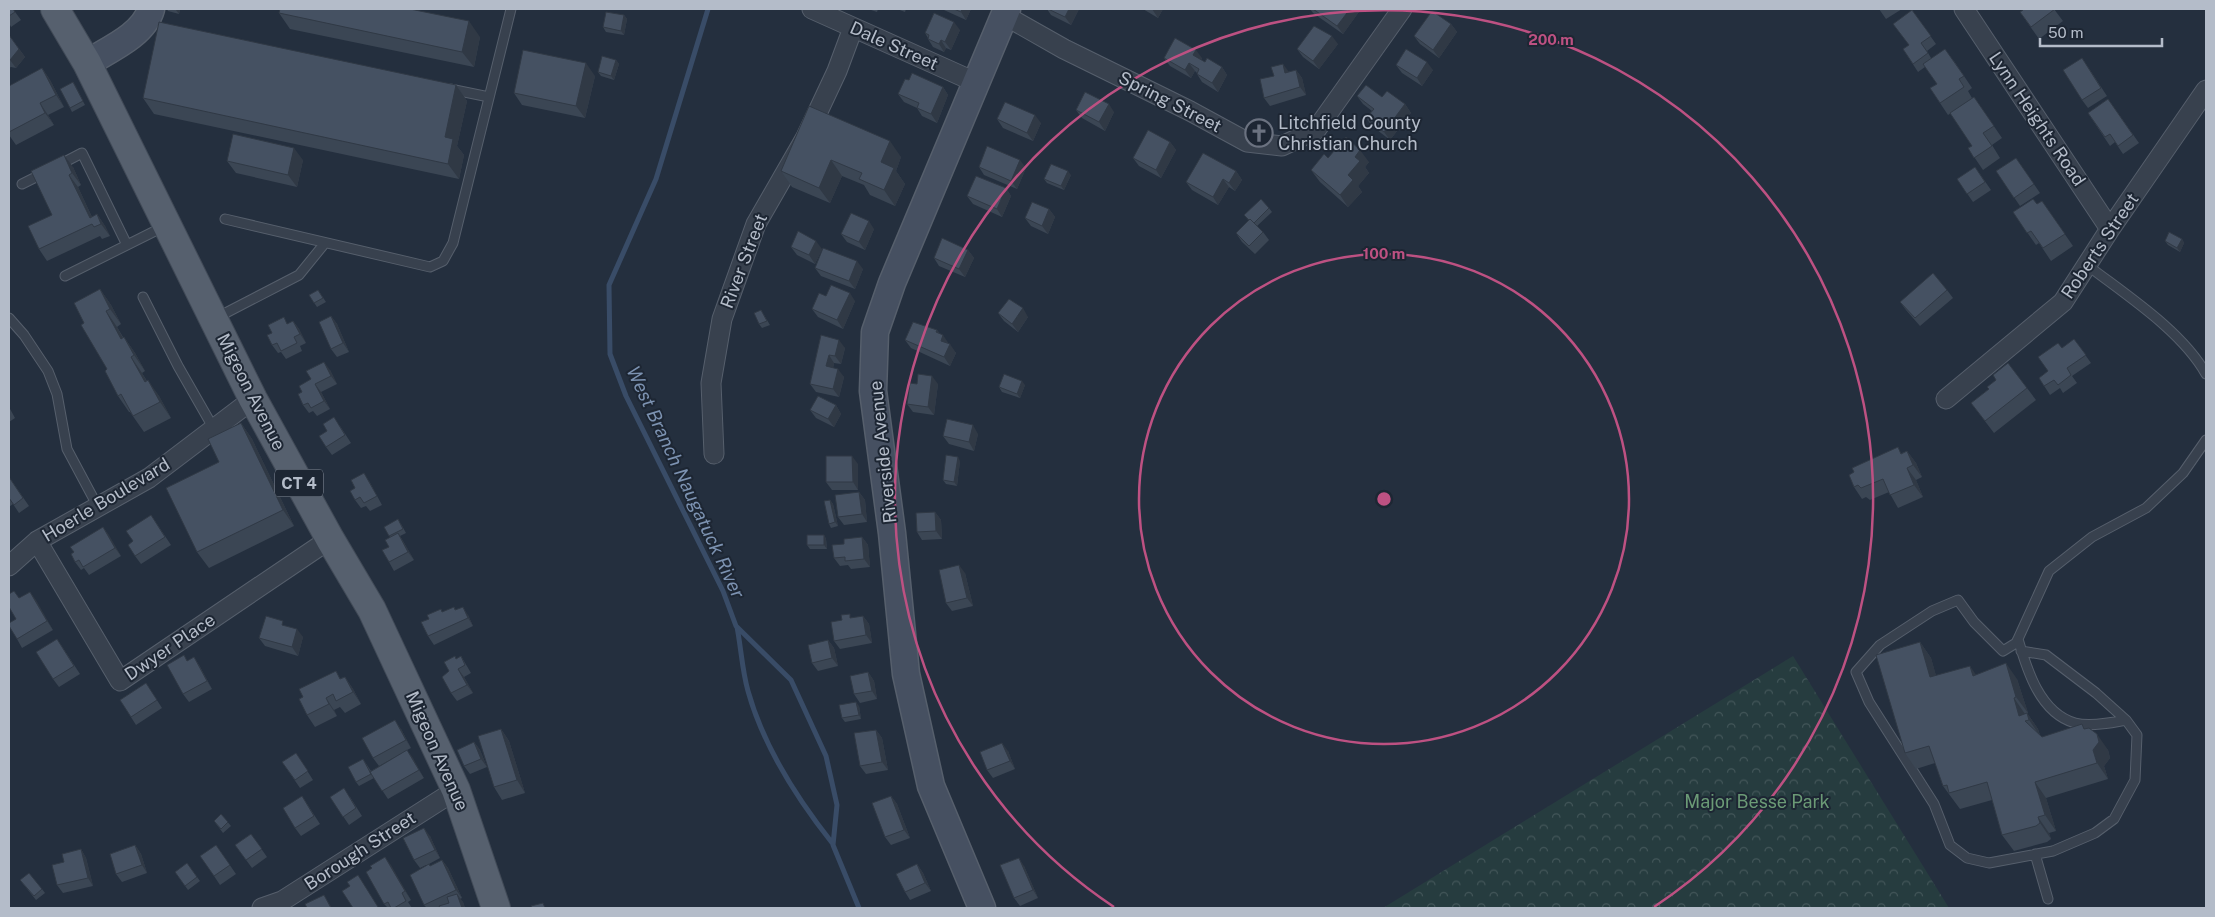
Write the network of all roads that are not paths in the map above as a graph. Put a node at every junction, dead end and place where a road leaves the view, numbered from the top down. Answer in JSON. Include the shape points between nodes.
{"nodes":[{"id":1,"x":55,"y":9,"type":"edge"},
{"id":2,"x":511,"y":9,"type":"edge"},
{"id":3,"x":812,"y":9,"type":"edge"},
{"id":4,"x":1402,"y":9,"type":"edge"},
{"id":5,"x":1964,"y":9,"type":"edge"},
{"id":6,"x":1006,"y":12,"type":"edge"},
{"id":7,"x":150,"y":20,"type":"edge"},
{"id":8,"x":852,"y":28,"type":"junction"},
{"id":9,"x":87,"y":63,"type":"junction"},
{"id":10,"x":975,"y":82,"type":"junction"},
{"id":11,"x":441,"y":88,"type":"edge"},
{"id":12,"x":2206,"y":90,"type":"edge"},
{"id":13,"x":489,"y":98,"type":"junction"},
{"id":14,"x":22,"y":184,"type":"dead end"},
{"id":15,"x":225,"y":219,"type":"dead end"},
{"id":16,"x":167,"y":225,"type":"junction"},
{"id":17,"x":2110,"y":229,"type":"junction"},
{"id":18,"x":325,"y":243,"type":"junction"},
{"id":19,"x":127,"y":245,"type":"junction"},
{"id":20,"x":2087,"y":265,"type":"junction"},
{"id":21,"x":65,"y":276,"type":"dead end"},
{"id":22,"x":143,"y":297,"type":"dead end"},
{"id":23,"x":9,"y":318,"type":"edge"},
{"id":24,"x":214,"y":319,"type":"junction"},
{"id":25,"x":2206,"y":374,"type":"edge"},
{"id":26,"x":253,"y":399,"type":"junction"},
{"id":27,"x":1946,"y":399,"type":"dead end"},
{"id":28,"x":214,"y":429,"type":"junction"},
{"id":29,"x":2206,"y":440,"type":"edge"},
{"id":30,"x":714,"y":454,"type":"dead end"},
{"id":31,"x":98,"y":507,"type":"junction"},
{"id":32,"x":330,"y":539,"type":"junction"},
{"id":33,"x":37,"y":542,"type":"junction"},
{"id":34,"x":9,"y":566,"type":"edge"},
{"id":35,"x":2018,"y":639,"type":"junction"},
{"id":36,"x":2021,"y":651,"type":"junction"},
{"id":37,"x":2126,"y":720,"type":"junction"},
{"id":38,"x":456,"y":790,"type":"junction"},
{"id":39,"x":2035,"y":854,"type":"junction"},
{"id":40,"x":2048,"y":899,"type":"dead end"},
{"id":41,"x":262,"y":908,"type":"edge"},
{"id":42,"x":496,"y":908,"type":"edge"},
{"id":43,"x":982,"y":908,"type":"edge"}],
"edges":[{"from":1,"to":9,"type":"main road","number":"CT 4"},
{"from":2,"to":13,"type":"lane"},
{"from":3,"to":8,"type":"street","name":"Dale Street"},
{"from":4,"to":6,"type":"street","name":"Spring Street","via":[[1316,130],[1282,146],[1247,142],[1064,49]]},
{"from":5,"to":17,"type":"street","name":"Lynn Heights Road"},
{"from":6,"to":10,"type":"street","name":"Riverside Avenue"},
{"from":7,"to":9,"type":"street"},
{"from":8,"to":10,"type":"street","name":"Dale Street"},
{"from":8,"to":30,"type":"street","name":"River Street","via":[[837,71],[806,137],[756,224],[722,319],[711,383]]},
{"from":9,"to":16,"type":"main road","name":"Migeon Avenue","number":"CT 4"},
{"from":10,"to":43,"type":"street","name":"Riverside Avenue","via":[[875,332],[873,391],[906,674],[931,786]]},
{"from":11,"to":13,"type":"lane"},
{"from":12,"to":17,"type":"street","name":"Roberts Street"},
{"from":13,"to":18,"type":"lane","via":[[453,243],[443,261],[430,268]]},
{"from":14,"to":19,"type":"lane","via":[[82,153]]},
{"from":15,"to":18,"type":"lane"},
{"from":16,"to":19,"type":"lane"},
{"from":16,"to":24,"type":"main road","name":"Migeon Avenue","number":"CT 4"},
{"from":17,"to":20,"type":"street","name":"Roberts Street"},
{"from":18,"to":24,"type":"lane","via":[[299,274]]},
{"from":19,"to":21,"type":"lane"},
{"from":20,"to":25,"type":"lane","via":[[2155,318],[2198,360]]},
{"from":20,"to":27,"type":"street","name":"Roberts Street","via":[[2063,302]]},
{"from":22,"to":28,"type":"lane"},
{"from":23,"to":31,"type":"lane","via":[[48,371],[67,449]]},
{"from":24,"to":26,"type":"main road","name":"Migeon Avenue","number":"CT 4"},
{"from":26,"to":28,"type":"street","name":"Hoerle Boulevard"},
{"from":26,"to":32,"type":"main road","name":"Migeon Avenue","number":"CT 4"},
{"from":28,"to":31,"type":"street","name":"Hoerle Boulevard","via":[[149,478]]},
{"from":29,"to":35,"type":"lane","via":[[2183,473],[2146,508],[2092,537],[2050,571]]},
{"from":31,"to":33,"type":"street","name":"Hoerle Boulevard"},
{"from":32,"to":33,"type":"street","name":"Dwyer Place","via":[[120,681]]},
{"from":32,"to":38,"type":"main road","name":"Migeon Avenue","number":"CT 4","via":[[372,610]]},
{"from":33,"to":34,"type":"street","name":"Hoerle Boulevard"},
{"from":35,"to":36,"type":"lane"},
{"from":35,"to":39,"type":"lane","via":[[2016,644],[2003,651],[1974,622],[1958,600],[1932,611],[1880,645],[1856,672],[1870,702],[1934,804],[1950,845],[1967,858],[1989,863]]},
{"from":36,"to":37,"type":"lane","via":[[2046,655]]},
{"from":36,"to":37,"type":"lane","via":[[2027,671],[2051,710],[2075,723],[2104,724]]},
{"from":37,"to":39,"type":"lane","via":[[2137,735],[2135,780],[2114,819],[2095,833]]},
{"from":38,"to":41,"type":"street","name":"Borough Street","via":[[282,901]]},
{"from":38,"to":42,"type":"main road","name":"Migeon Avenue","number":"CT 4"},
{"from":39,"to":40,"type":"lane"}]}
